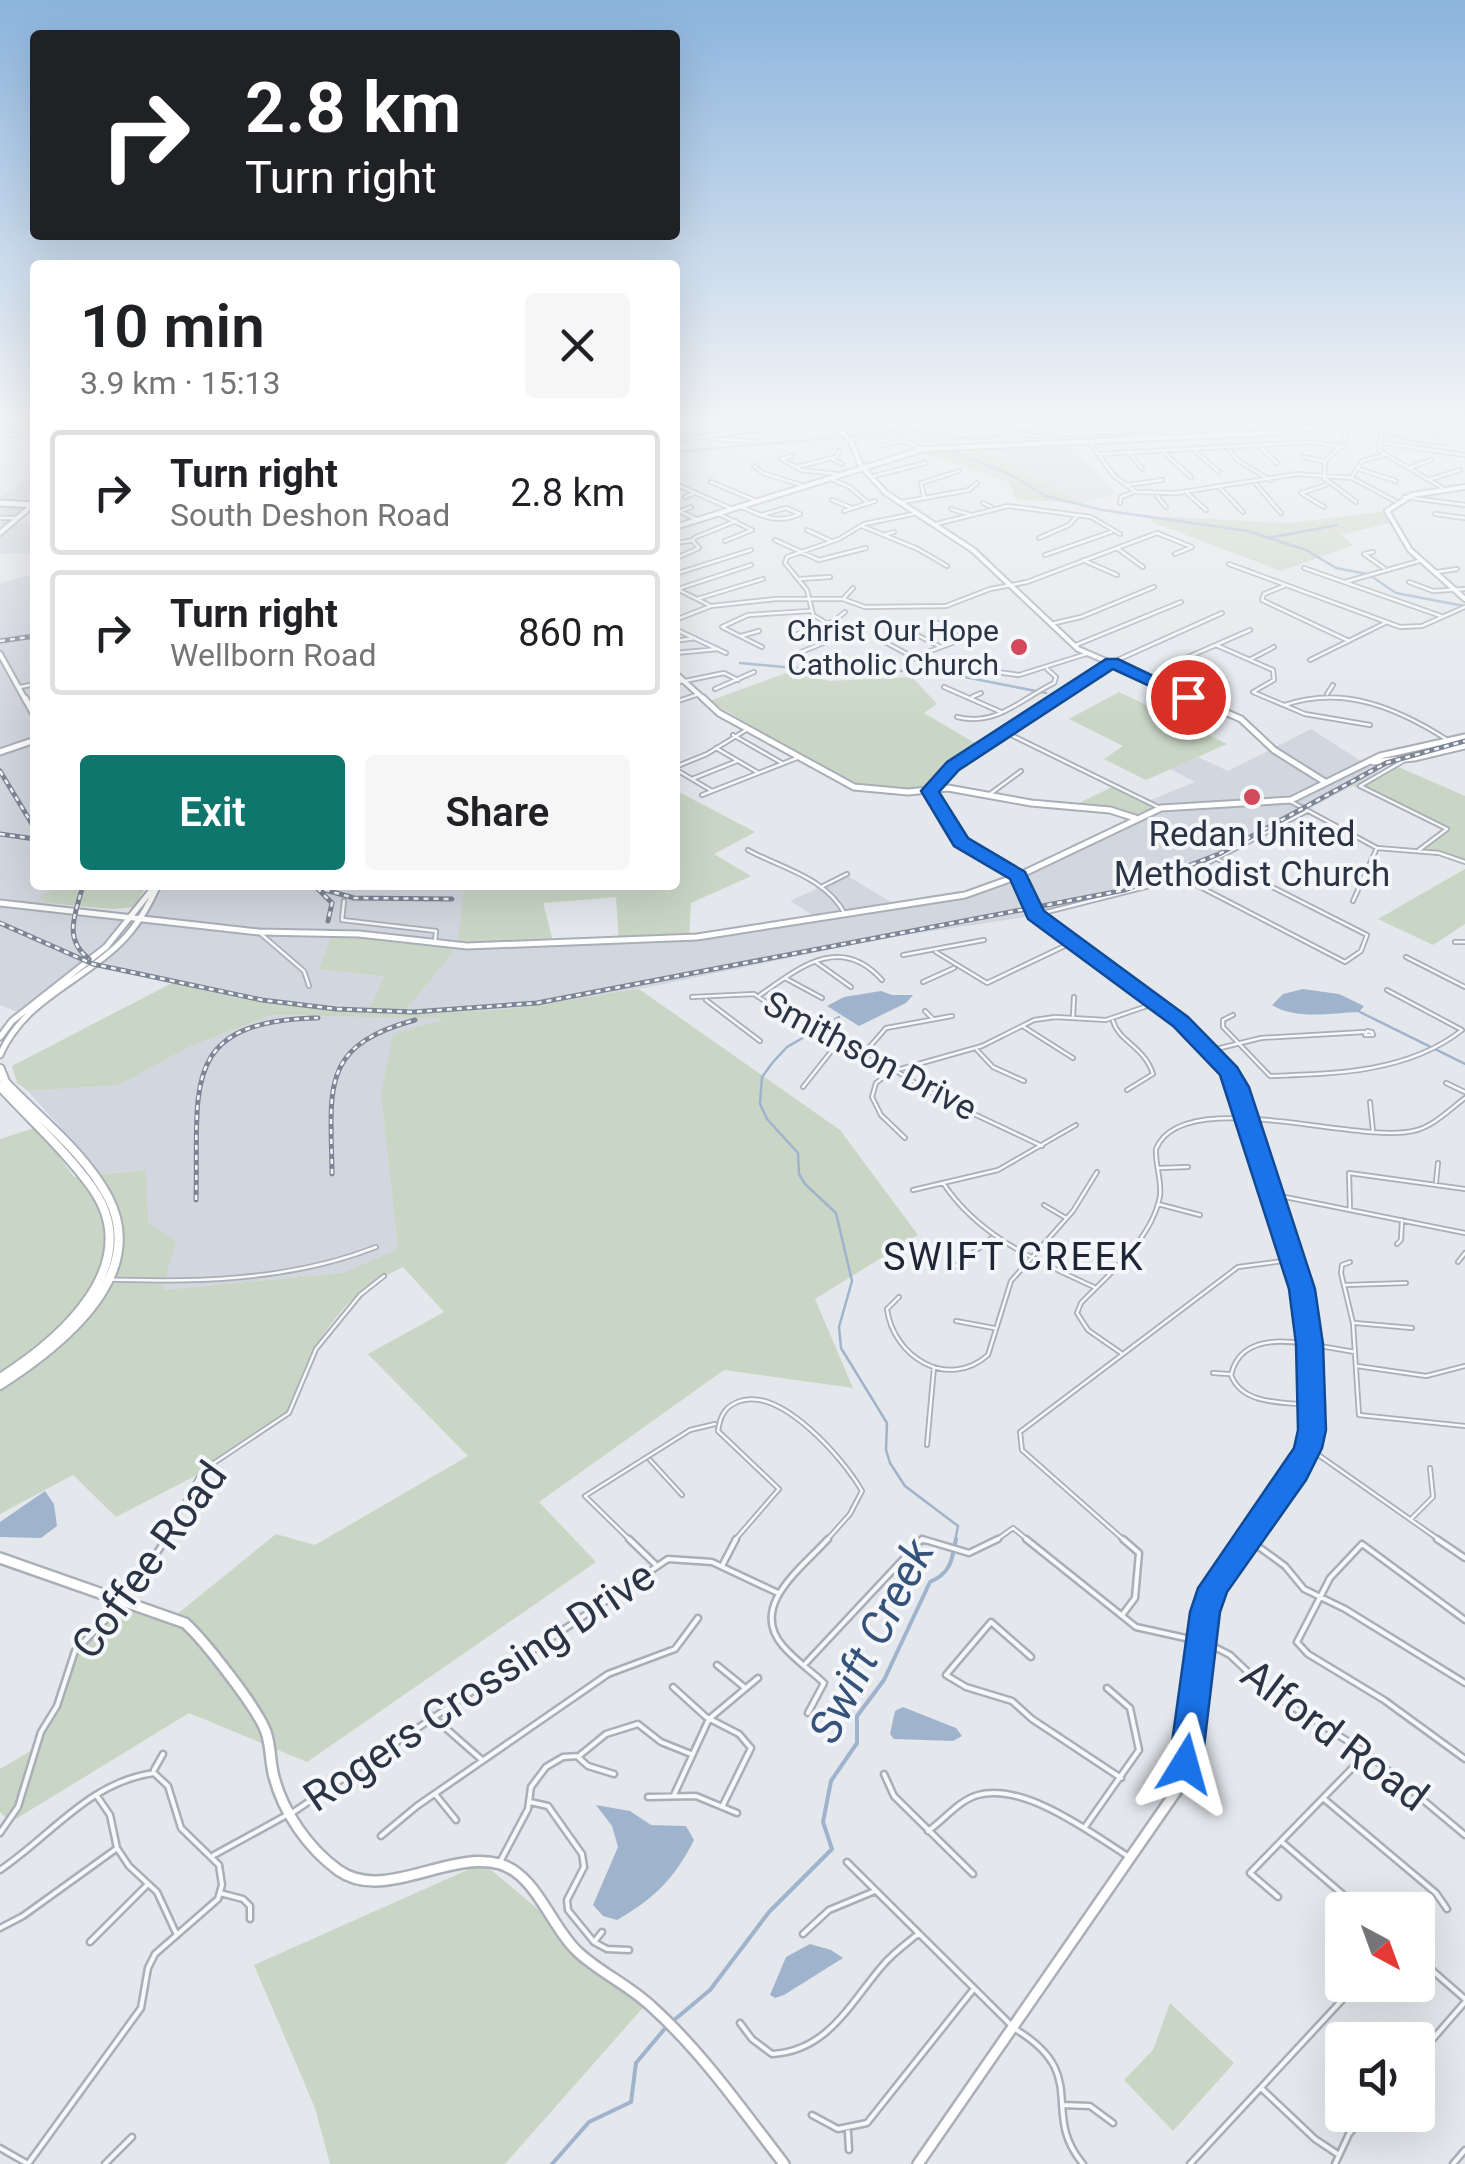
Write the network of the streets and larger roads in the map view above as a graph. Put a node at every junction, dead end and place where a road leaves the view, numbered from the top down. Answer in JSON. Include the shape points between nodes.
{"nodes":[{"id":1,"x":731,"y":523,"type":"edge"},
{"id":2,"x":740,"y":523,"type":"edge"},
{"id":3,"x":873,"y":523,"type":"edge"},
{"id":4,"x":937,"y":523,"type":"edge"},
{"id":5,"x":1071,"y":523,"type":"edge"},
{"id":6,"x":1103,"y":523,"type":"edge"},
{"id":7,"x":1393,"y":523,"type":"edge"},
{"id":8,"x":933,"y":524,"type":"joint"},
{"id":9,"x":861,"y":526,"type":"junction"},
{"id":10,"x":807,"y":530,"type":"dead end"},
{"id":11,"x":1113,"y":531,"type":"junction"},
{"id":12,"x":894,"y":532,"type":"dead end"},
{"id":13,"x":1120,"y":534,"type":"dead end"},
{"id":14,"x":883,"y":536,"type":"junction"},
{"id":15,"x":1039,"y":538,"type":"dead end"},
{"id":16,"x":692,"y":540,"type":"junction"},
{"id":17,"x":776,"y":540,"type":"dead end"},
{"id":18,"x":725,"y":541,"type":"dead end"},
{"id":19,"x":680,"y":542,"type":"edge"},
{"id":20,"x":832,"y":542,"type":"junction"},
{"id":21,"x":866,"y":548,"type":"dead end"},
{"id":22,"x":1116,"y":548,"type":"junction"},
{"id":23,"x":751,"y":550,"type":"dead end"},
{"id":24,"x":801,"y":552,"type":"junction"},
{"id":25,"x":1373,"y":552,"type":"dead end"},
{"id":26,"x":1175,"y":554,"type":"dead end"},
{"id":27,"x":1045,"y":555,"type":"dead end"},
{"id":28,"x":680,"y":556,"type":"edge"},
{"id":29,"x":1082,"y":560,"type":"junction"},
{"id":30,"x":1421,"y":561,"type":"junction"},
{"id":31,"x":1229,"y":564,"type":"dead end"},
{"id":32,"x":751,"y":565,"type":"dead end"},
{"id":33,"x":947,"y":566,"type":"dead end"},
{"id":34,"x":1143,"y":567,"type":"dead end"},
{"id":35,"x":1304,"y":568,"type":"dead end"},
{"id":36,"x":1458,"y":568,"type":"dead end"},
{"id":37,"x":1385,"y":569,"type":"junction"},
{"id":38,"x":680,"y":572,"type":"edge"},
{"id":39,"x":1435,"y":572,"type":"junction"},
{"id":40,"x":1117,"y":575,"type":"dead end"},
{"id":41,"x":830,"y":577,"type":"dead end"},
{"id":42,"x":763,"y":579,"type":"dead end"},
{"id":43,"x":798,"y":579,"type":"junction"},
{"id":44,"x":1409,"y":582,"type":"dead end"},
{"id":45,"x":1344,"y":583,"type":"junction"},
{"id":46,"x":1010,"y":585,"type":"junction"},
{"id":47,"x":1285,"y":585,"type":"junction"},
{"id":48,"x":680,"y":587,"type":"edge"},
{"id":49,"x":1154,"y":587,"type":"dead end"},
{"id":50,"x":853,"y":588,"type":"dead end"},
{"id":51,"x":680,"y":590,"type":"edge"},
{"id":52,"x":1456,"y":590,"type":"junction"},
{"id":53,"x":1465,"y":590,"type":"edge"},
{"id":54,"x":774,"y":593,"type":"dead end"},
{"id":55,"x":811,"y":598,"type":"junction"},
{"id":56,"x":697,"y":599,"type":"junction"},
{"id":57,"x":776,"y":599,"type":"junction"},
{"id":58,"x":844,"y":599,"type":"junction"},
{"id":59,"x":1465,"y":599,"type":"edge"},
{"id":60,"x":1404,"y":601,"type":"junction"},
{"id":61,"x":1180,"y":602,"type":"dead end"},
{"id":62,"x":710,"y":606,"type":"junction"},
{"id":63,"x":1398,"y":606,"type":"dead end"},
{"id":64,"x":1465,"y":608,"type":"edge"},
{"id":65,"x":784,"y":612,"type":"junction"},
{"id":66,"x":812,"y":612,"type":"junction"},
{"id":67,"x":844,"y":612,"type":"dead end"},
{"id":68,"x":1222,"y":613,"type":"dead end"},
{"id":69,"x":1442,"y":616,"type":"junction"},
{"id":70,"x":680,"y":618,"type":"edge"},
{"id":71,"x":784,"y":620,"type":"dead end"},
{"id":72,"x":935,"y":622,"type":"dead end"},
{"id":73,"x":1386,"y":622,"type":"junction"},
{"id":74,"x":828,"y":624,"type":"junction"},
{"id":75,"x":1050,"y":624,"type":"junction"},
{"id":76,"x":1250,"y":630,"type":"dead end"},
{"id":77,"x":680,"y":631,"type":"edge"},
{"id":78,"x":759,"y":631,"type":"dead end"},
{"id":79,"x":911,"y":632,"type":"dead end"},
{"id":80,"x":738,"y":637,"type":"junction"},
{"id":81,"x":788,"y":637,"type":"dead end"},
{"id":82,"x":697,"y":638,"type":"junction"},
{"id":83,"x":680,"y":640,"type":"edge"},
{"id":84,"x":1349,"y":640,"type":"junction"},
{"id":85,"x":884,"y":642,"type":"dead end"},
{"id":86,"x":1216,"y":645,"type":"junction"},
{"id":87,"x":1074,"y":646,"type":"junction"},
{"id":88,"x":1274,"y":646,"type":"dead end"},
{"id":89,"x":762,"y":647,"type":"dead end"},
{"id":90,"x":943,"y":647,"type":"junction"},
{"id":91,"x":718,"y":649,"type":"junction"},
{"id":92,"x":799,"y":652,"type":"dead end"},
{"id":93,"x":680,"y":653,"type":"edge"},
{"id":94,"x":726,"y":653,"type":"dead end"},
{"id":95,"x":1087,"y":653,"type":"junction"},
{"id":96,"x":0,"y":654,"type":"edge"},
{"id":97,"x":912,"y":658,"type":"junction"},
{"id":98,"x":1250,"y":659,"type":"junction"},
{"id":99,"x":1073,"y":660,"type":"junction"},
{"id":100,"x":1310,"y":660,"type":"dead end"},
{"id":101,"x":1112,"y":663,"type":"junction"},
{"id":102,"x":1081,"y":664,"type":"dead end"},
{"id":103,"x":1170,"y":665,"type":"dead end"},
{"id":104,"x":1046,"y":668,"type":"junction"},
{"id":105,"x":10,"y":672,"type":"junction"},
{"id":106,"x":754,"y":672,"type":"dead end"},
{"id":107,"x":0,"y":674,"type":"edge"},
{"id":108,"x":680,"y":678,"type":"edge"},
{"id":109,"x":738,"y":680,"type":"junction"},
{"id":110,"x":683,"y":681,"type":"junction"},
{"id":111,"x":680,"y":682,"type":"edge"},
{"id":112,"x":1332,"y":684,"type":"dead end"},
{"id":113,"x":30,"y":685,"type":"edge"},
{"id":114,"x":944,"y":687,"type":"dead end"},
{"id":115,"x":19,"y":688,"type":"junction"},
{"id":116,"x":714,"y":689,"type":"dead end"},
{"id":117,"x":982,"y":693,"type":"dead end"},
{"id":118,"x":698,"y":695,"type":"junction"},
{"id":119,"x":1326,"y":695,"type":"junction"},
{"id":120,"x":971,"y":698,"type":"junction"},
{"id":121,"x":680,"y":700,"type":"edge"},
{"id":122,"x":1283,"y":706,"type":"junction"},
{"id":123,"x":30,"y":707,"type":"edge"},
{"id":124,"x":1003,"y":712,"type":"junction"},
{"id":125,"x":957,"y":717,"type":"dead end"},
{"id":126,"x":1370,"y":724,"type":"dead end"},
{"id":127,"x":747,"y":729,"type":"junction"},
{"id":128,"x":1007,"y":733,"type":"junction"},
{"id":129,"x":733,"y":735,"type":"junction"},
{"id":130,"x":1465,"y":737,"type":"edge"},
{"id":131,"x":1447,"y":740,"type":"junction"},
{"id":132,"x":30,"y":742,"type":"edge"},
{"id":133,"x":1465,"y":746,"type":"edge"},
{"id":134,"x":715,"y":748,"type":"junction"},
{"id":135,"x":0,"y":752,"type":"edge"},
{"id":136,"x":799,"y":757,"type":"junction"},
{"id":137,"x":738,"y":760,"type":"junction"},
{"id":138,"x":1406,"y":760,"type":"junction"},
{"id":139,"x":1367,"y":762,"type":"junction"},
{"id":140,"x":783,"y":764,"type":"junction"},
{"id":141,"x":680,"y":766,"type":"edge"},
{"id":142,"x":1021,"y":771,"type":"dead end"},
{"id":143,"x":680,"y":772,"type":"edge"},
{"id":144,"x":758,"y":772,"type":"junction"},
{"id":145,"x":692,"y":780,"type":"junction"},
{"id":146,"x":1326,"y":782,"type":"junction"},
{"id":147,"x":932,"y":788,"type":"junction"},
{"id":148,"x":712,"y":791,"type":"junction"},
{"id":149,"x":702,"y":795,"type":"dead end"},
{"id":150,"x":989,"y":795,"type":"junction"},
{"id":151,"x":1288,"y":800,"type":"junction"},
{"id":152,"x":1161,"y":808,"type":"junction"},
{"id":153,"x":1307,"y":811,"type":"junction"},
{"id":154,"x":1135,"y":818,"type":"junction"},
{"id":155,"x":1377,"y":848,"type":"junction"},
{"id":156,"x":748,"y":850,"type":"dead end"},
{"id":157,"x":1418,"y":850,"type":"junction"},
{"id":158,"x":1216,"y":860,"type":"junction"},
{"id":159,"x":1465,"y":862,"type":"edge"},
{"id":160,"x":847,"y":874,"type":"dead end"},
{"id":161,"x":1018,"y":876,"type":"junction"},
{"id":162,"x":1181,"y":877,"type":"junction"},
{"id":163,"x":822,"y":886,"type":"junction"},
{"id":164,"x":153,"y":890,"type":"edge"},
{"id":165,"x":1353,"y":900,"type":"dead end"},
{"id":166,"x":344,"y":901,"type":"dead end"},
{"id":167,"x":0,"y":903,"type":"edge"},
{"id":168,"x":1035,"y":914,"type":"junction"},
{"id":169,"x":139,"y":916,"type":"junction"},
{"id":170,"x":846,"y":916,"type":"junction"},
{"id":171,"x":115,"y":918,"type":"junction"},
{"id":172,"x":158,"y":922,"type":"junction"},
{"id":173,"x":126,"y":929,"type":"junction"},
{"id":174,"x":260,"y":932,"type":"junction"},
{"id":175,"x":984,"y":940,"type":"dead end"},
{"id":176,"x":121,"y":942,"type":"junction"},
{"id":177,"x":1074,"y":942,"type":"junction"},
{"id":178,"x":1455,"y":942,"type":"dead end"},
{"id":179,"x":1465,"y":942,"type":"edge"},
{"id":180,"x":434,"y":943,"type":"junction"},
{"id":181,"x":936,"y":952,"type":"junction"},
{"id":182,"x":903,"y":955,"type":"dead end"},
{"id":183,"x":1406,"y":957,"type":"dead end"},
{"id":184,"x":816,"y":962,"type":"junction"},
{"id":185,"x":956,"y":967,"type":"junction"},
{"id":186,"x":786,"y":978,"type":"junction"},
{"id":187,"x":882,"y":980,"type":"dead end"},
{"id":188,"x":923,"y":982,"type":"dead end"},
{"id":189,"x":309,"y":986,"type":"dead end"},
{"id":190,"x":851,"y":987,"type":"dead end"},
{"id":191,"x":1465,"y":987,"type":"edge"},
{"id":192,"x":1386,"y":990,"type":"dead end"},
{"id":193,"x":758,"y":996,"type":"junction"},
{"id":194,"x":692,"y":997,"type":"dead end"},
{"id":195,"x":1074,"y":997,"type":"dead end"},
{"id":196,"x":822,"y":998,"type":"dead end"},
{"id":197,"x":705,"y":999,"type":"junction"},
{"id":198,"x":1157,"y":1003,"type":"junction"},
{"id":199,"x":925,"y":1011,"type":"dead end"},
{"id":200,"x":1234,"y":1015,"type":"dead end"},
{"id":201,"x":952,"y":1016,"type":"dead end"},
{"id":202,"x":933,"y":1018,"type":"junction"},
{"id":203,"x":1073,"y":1018,"type":"junction"},
{"id":204,"x":1113,"y":1020,"type":"junction"},
{"id":205,"x":1022,"y":1026,"type":"junction"},
{"id":206,"x":1364,"y":1032,"type":"dead end"},
{"id":207,"x":0,"y":1038,"type":"edge"},
{"id":208,"x":760,"y":1041,"type":"dead end"},
{"id":209,"x":838,"y":1042,"type":"junction"},
{"id":210,"x":1238,"y":1044,"type":"junction"},
{"id":211,"x":976,"y":1048,"type":"junction"},
{"id":212,"x":1210,"y":1051,"type":"junction"},
{"id":213,"x":865,"y":1052,"type":"junction"},
{"id":214,"x":0,"y":1055,"type":"edge"},
{"id":215,"x":1074,"y":1058,"type":"dead end"},
{"id":216,"x":891,"y":1068,"type":"junction"},
{"id":217,"x":0,"y":1069,"type":"edge"},
{"id":218,"x":1024,"y":1082,"type":"dead end"},
{"id":219,"x":1446,"y":1084,"type":"dead end"},
{"id":220,"x":0,"y":1086,"type":"edge"},
{"id":221,"x":803,"y":1087,"type":"dead end"},
{"id":222,"x":1127,"y":1090,"type":"dead end"},
{"id":223,"x":1465,"y":1095,"type":"edge"},
{"id":224,"x":1370,"y":1102,"type":"dead end"},
{"id":225,"x":1248,"y":1120,"type":"junction"},
{"id":226,"x":1076,"y":1125,"type":"dead end"},
{"id":227,"x":1373,"y":1132,"type":"junction"},
{"id":228,"x":904,"y":1138,"type":"dead end"},
{"id":229,"x":57,"y":1144,"type":"junction"},
{"id":230,"x":1042,"y":1146,"type":"junction"},
{"id":231,"x":1438,"y":1163,"type":"dead end"},
{"id":232,"x":1158,"y":1168,"type":"junction"},
{"id":233,"x":1188,"y":1168,"type":"dead end"},
{"id":234,"x":1097,"y":1172,"type":"dead end"},
{"id":235,"x":944,"y":1183,"type":"junction"},
{"id":236,"x":1436,"y":1184,"type":"junction"},
{"id":237,"x":1465,"y":1189,"type":"edge"},
{"id":238,"x":912,"y":1190,"type":"dead end"},
{"id":239,"x":1274,"y":1195,"type":"junction"},
{"id":240,"x":1158,"y":1204,"type":"junction"},
{"id":241,"x":1044,"y":1205,"type":"dead end"},
{"id":242,"x":1350,"y":1211,"type":"junction"},
{"id":243,"x":1200,"y":1215,"type":"dead end"},
{"id":244,"x":1068,"y":1218,"type":"junction"},
{"id":245,"x":1402,"y":1219,"type":"junction"},
{"id":246,"x":1465,"y":1233,"type":"edge"},
{"id":247,"x":994,"y":1238,"type":"junction"},
{"id":248,"x":1397,"y":1244,"type":"dead end"},
{"id":249,"x":376,"y":1247,"type":"dead end"},
{"id":250,"x":1465,"y":1253,"type":"edge"},
{"id":251,"x":1033,"y":1257,"type":"junction"},
{"id":252,"x":1294,"y":1260,"type":"junction"},
{"id":253,"x":1350,"y":1262,"type":"dead end"},
{"id":254,"x":1458,"y":1262,"type":"dead end"},
{"id":255,"x":949,"y":1270,"type":"dead end"},
{"id":256,"x":384,"y":1276,"type":"dead end"},
{"id":257,"x":104,"y":1280,"type":"junction"},
{"id":258,"x":1406,"y":1283,"type":"dead end"},
{"id":259,"x":1345,"y":1285,"type":"junction"},
{"id":260,"x":1095,"y":1288,"type":"junction"},
{"id":261,"x":898,"y":1298,"type":"dead end"},
{"id":262,"x":956,"y":1321,"type":"dead end"},
{"id":263,"x":1353,"y":1323,"type":"junction"},
{"id":264,"x":1412,"y":1328,"type":"dead end"},
{"id":265,"x":995,"y":1329,"type":"junction"},
{"id":266,"x":1310,"y":1344,"type":"junction"},
{"id":267,"x":1355,"y":1352,"type":"junction"},
{"id":268,"x":1122,"y":1354,"type":"junction"},
{"id":269,"x":934,"y":1366,"type":"junction"},
{"id":270,"x":1356,"y":1366,"type":"junction"},
{"id":271,"x":1465,"y":1366,"type":"edge"},
{"id":272,"x":1213,"y":1373,"type":"dead end"},
{"id":273,"x":1231,"y":1374,"type":"junction"},
{"id":274,"x":0,"y":1382,"type":"edge"},
{"id":275,"x":1311,"y":1405,"type":"junction"},
{"id":276,"x":718,"y":1424,"type":"junction"},
{"id":277,"x":1465,"y":1426,"type":"edge"},
{"id":278,"x":927,"y":1445,"type":"dead end"},
{"id":279,"x":1308,"y":1448,"type":"junction"},
{"id":280,"x":648,"y":1458,"type":"junction"},
{"id":281,"x":1430,"y":1468,"type":"dead end"},
{"id":282,"x":682,"y":1496,"type":"dead end"},
{"id":283,"x":1410,"y":1520,"type":"junction"},
{"id":284,"x":1246,"y":1538,"type":"junction"},
{"id":285,"x":0,"y":1558,"type":"edge"},
{"id":286,"x":1465,"y":1558,"type":"edge"},
{"id":287,"x":723,"y":1564,"type":"junction"},
{"id":288,"x":656,"y":1565,"type":"junction"},
{"id":289,"x":779,"y":1593,"type":"junction"},
{"id":290,"x":1320,"y":1595,"type":"junction"},
{"id":291,"x":124,"y":1602,"type":"junction"},
{"id":292,"x":1122,"y":1615,"type":"junction"},
{"id":293,"x":698,"y":1618,"type":"dead end"},
{"id":294,"x":1465,"y":1620,"type":"edge"},
{"id":295,"x":1202,"y":1641,"type":"junction"},
{"id":296,"x":1032,"y":1657,"type":"dead end"},
{"id":297,"x":806,"y":1663,"type":"junction"},
{"id":298,"x":716,"y":1664,"type":"dead end"},
{"id":299,"x":758,"y":1678,"type":"dead end"},
{"id":300,"x":1465,"y":1683,"type":"edge"},
{"id":301,"x":673,"y":1687,"type":"dead end"},
{"id":302,"x":746,"y":1688,"type":"junction"},
{"id":303,"x":1107,"y":1688,"type":"dead end"},
{"id":304,"x":808,"y":1712,"type":"dead end"},
{"id":305,"x":432,"y":1716,"type":"junction"},
{"id":306,"x":709,"y":1719,"type":"junction"},
{"id":307,"x":1465,"y":1746,"type":"edge"},
{"id":308,"x":1457,"y":1752,"type":"junction"},
{"id":309,"x":1367,"y":1753,"type":"junction"},
{"id":310,"x":163,"y":1754,"type":"dead end"},
{"id":311,"x":691,"y":1754,"type":"junction"},
{"id":312,"x":579,"y":1756,"type":"junction"},
{"id":313,"x":1465,"y":1759,"type":"edge"},
{"id":314,"x":482,"y":1761,"type":"junction"},
{"id":315,"x":154,"y":1773,"type":"junction"},
{"id":316,"x":614,"y":1774,"type":"dead end"},
{"id":317,"x":884,"y":1774,"type":"dead end"},
{"id":318,"x":1121,"y":1778,"type":"junction"},
{"id":319,"x":435,"y":1794,"type":"junction"},
{"id":320,"x":96,"y":1795,"type":"junction"},
{"id":321,"x":674,"y":1795,"type":"junction"},
{"id":322,"x":648,"y":1796,"type":"dead end"},
{"id":323,"x":1324,"y":1798,"type":"junction"},
{"id":324,"x":529,"y":1802,"type":"junction"},
{"id":325,"x":722,"y":1807,"type":"junction"},
{"id":326,"x":737,"y":1813,"type":"dead end"},
{"id":327,"x":291,"y":1814,"type":"junction"},
{"id":328,"x":456,"y":1820,"type":"dead end"},
{"id":329,"x":1084,"y":1828,"type":"junction"},
{"id":330,"x":928,"y":1832,"type":"junction"},
{"id":331,"x":0,"y":1833,"type":"edge"},
{"id":332,"x":1465,"y":1835,"type":"edge"},
{"id":333,"x":381,"y":1836,"type":"dead end"},
{"id":334,"x":1281,"y":1842,"type":"junction"},
{"id":335,"x":118,"y":1848,"type":"junction"},
{"id":336,"x":214,"y":1855,"type":"junction"},
{"id":337,"x":1132,"y":1858,"type":"junction"},
{"id":338,"x":499,"y":1862,"type":"junction"},
{"id":339,"x":847,"y":1862,"type":"dead end"},
{"id":340,"x":0,"y":1870,"type":"edge"},
{"id":341,"x":972,"y":1874,"type":"dead end"},
{"id":342,"x":148,"y":1884,"type":"junction"},
{"id":343,"x":876,"y":1890,"type":"junction"},
{"id":344,"x":220,"y":1892,"type":"junction"},
{"id":345,"x":1340,"y":1892,"type":"edge"},
{"id":346,"x":1278,"y":1896,"type":"dead end"},
{"id":347,"x":1447,"y":1909,"type":"dead end"},
{"id":348,"x":250,"y":1919,"type":"dead end"},
{"id":349,"x":0,"y":1928,"type":"edge"},
{"id":350,"x":602,"y":1932,"type":"dead end"},
{"id":351,"x":919,"y":1933,"type":"junction"},
{"id":352,"x":177,"y":1934,"type":"junction"},
{"id":353,"x":803,"y":1934,"type":"dead end"},
{"id":354,"x":90,"y":1942,"type":"dead end"},
{"id":355,"x":594,"y":1942,"type":"junction"},
{"id":356,"x":629,"y":1950,"type":"dead end"},
{"id":357,"x":1435,"y":1973,"type":"edge"},
{"id":358,"x":973,"y":1990,"type":"junction"},
{"id":359,"x":1465,"y":2000,"type":"edge"},
{"id":360,"x":1340,"y":2002,"type":"edge"},
{"id":361,"x":740,"y":2023,"type":"dead end"},
{"id":362,"x":1014,"y":2028,"type":"junction"},
{"id":363,"x":1435,"y":2036,"type":"edge"},
{"id":364,"x":1260,"y":2088,"type":"junction"},
{"id":365,"x":1062,"y":2105,"type":"junction"},
{"id":366,"x":812,"y":2115,"type":"dead end"},
{"id":367,"x":1112,"y":2122,"type":"dead end"},
{"id":368,"x":848,"y":2131,"type":"junction"},
{"id":369,"x":1350,"y":2132,"type":"edge"},
{"id":370,"x":132,"y":2137,"type":"dead end"},
{"id":371,"x":0,"y":2148,"type":"edge"},
{"id":372,"x":849,"y":2150,"type":"dead end"},
{"id":373,"x":1465,"y":2150,"type":"edge"},
{"id":374,"x":1339,"y":2155,"type":"junction"},
{"id":375,"x":28,"y":2164,"type":"edge"},
{"id":376,"x":105,"y":2164,"type":"edge"},
{"id":377,"x":784,"y":2164,"type":"edge"},
{"id":378,"x":918,"y":2164,"type":"edge"},
{"id":379,"x":1082,"y":2164,"type":"edge"},
{"id":380,"x":1190,"y":2164,"type":"edge"},
{"id":381,"x":1335,"y":2164,"type":"edge"},
{"id":382,"x":1453,"y":2164,"type":"edge"}],
"edges":[{"from":1,"to":16,"type":"street"},
{"from":2,"to":18,"type":"street","via":[[752,530]]},
{"from":3,"to":9,"type":"street"},
{"from":4,"to":8,"type":"street"},
{"from":5,"to":15,"type":"street"},
{"from":6,"to":11,"type":"street"},
{"from":7,"to":30,"type":"street"},
{"from":8,"to":46,"type":"street"},
{"from":9,"to":14,"type":"street"},
{"from":9,"to":20,"type":"street"},
{"from":10,"to":20,"type":"street"},
{"from":11,"to":13,"type":"street"},
{"from":11,"to":27,"type":"street"},
{"from":12,"to":14,"type":"street"},
{"from":14,"to":33,"type":"street"},
{"from":16,"to":19,"type":"street"},
{"from":16,"to":28,"type":"street","via":[[699,548]]},
{"from":17,"to":24,"type":"street"},
{"from":20,"to":24,"type":"street"},
{"from":21,"to":24,"type":"street","via":[[827,560]]},
{"from":22,"to":26,"type":"street","via":[[1157,533],[1192,547]]},
{"from":22,"to":29,"type":"street"},
{"from":22,"to":34,"type":"street"},
{"from":23,"to":38,"type":"street"},
{"from":24,"to":43,"type":"street","via":[[784,561]]},
{"from":25,"to":37,"type":"street","via":[[1364,554]]},
{"from":29,"to":40,"type":"street"},
{"from":29,"to":46,"type":"street"},
{"from":30,"to":37,"type":"street"},
{"from":30,"to":39,"type":"street"},
{"from":31,"to":47,"type":"street"},
{"from":32,"to":48,"type":"street"},
{"from":35,"to":45,"type":"street"},
{"from":36,"to":39,"type":"street"},
{"from":37,"to":45,"type":"street"},
{"from":39,"to":52,"type":"street"},
{"from":41,"to":43,"type":"street"},
{"from":42,"to":56,"type":"street"},
{"from":43,"to":55,"type":"street"},
{"from":44,"to":52,"type":"street"},
{"from":45,"to":60,"type":"street"},
{"from":46,"to":58,"type":"street","via":[[946,606],[866,607]]},
{"from":46,"to":75,"type":"street"},
{"from":47,"to":73,"type":"street"},
{"from":47,"to":84,"type":"street","via":[[1263,602]]},
{"from":49,"to":75,"type":"street"},
{"from":50,"to":58,"type":"street"},
{"from":51,"to":56,"type":"street"},
{"from":52,"to":53,"type":"street"},
{"from":52,"to":59,"type":"street"},
{"from":54,"to":57,"type":"street"},
{"from":55,"to":57,"type":"street"},
{"from":55,"to":58,"type":"street"},
{"from":55,"to":66,"type":"street"},
{"from":56,"to":62,"type":"street"},
{"from":57,"to":62,"type":"street"},
{"from":60,"to":63,"type":"street"},
{"from":60,"to":69,"type":"street"},
{"from":61,"to":87,"type":"street"},
{"from":62,"to":70,"type":"street"},
{"from":64,"to":69,"type":"street"},
{"from":65,"to":66,"type":"street"},
{"from":65,"to":71,"type":"street"},
{"from":65,"to":80,"type":"street","via":[[748,615],[722,627]]},
{"from":66,"to":74,"type":"street"},
{"from":67,"to":74,"type":"street"},
{"from":68,"to":101,"type":"street"},
{"from":69,"to":73,"type":"street","via":[[1416,627]]},
{"from":72,"to":90,"type":"street","via":[[971,636]]},
{"from":73,"to":84,"type":"street"},
{"from":74,"to":81,"type":"street"},
{"from":74,"to":92,"type":"street","via":[[844,634]]},
{"from":75,"to":87,"type":"street"},
{"from":76,"to":86,"type":"street"},
{"from":77,"to":82,"type":"street"},
{"from":78,"to":80,"type":"street"},
{"from":79,"to":90,"type":"street"},
{"from":80,"to":89,"type":"street"},
{"from":82,"to":83,"type":"street"},
{"from":82,"to":91,"type":"street"},
{"from":84,"to":100,"type":"street"},
{"from":85,"to":97,"type":"street"},
{"from":86,"to":98,"type":"street"},
{"from":86,"to":103,"type":"street"},
{"from":87,"to":95,"type":"street"},
{"from":88,"to":98,"type":"street"},
{"from":90,"to":97,"type":"street"},
{"from":91,"to":93,"type":"street"},
{"from":91,"to":94,"type":"street"},
{"from":95,"to":99,"type":"street"},
{"from":95,"to":101,"type":"street"},
{"from":96,"to":105,"type":"street"},
{"from":97,"to":104,"type":"street","via":[[1019,675]]},
{"from":98,"to":122,"type":"street","via":[[1275,677],[1253,692]]},
{"from":99,"to":102,"type":"street"},
{"from":99,"to":104,"type":"street"},
{"from":101,"to":128,"type":"street"},
{"from":101,"to":146,"type":"street","via":[[1241,719],[1274,750]]},
{"from":104,"to":124,"type":"street","via":[[1054,683]]},
{"from":105,"to":107,"type":"street"},
{"from":105,"to":115,"type":"street"},
{"from":106,"to":109,"type":"street"},
{"from":108,"to":110,"type":"street"},
{"from":109,"to":110,"type":"street","via":[[724,672]]},
{"from":109,"to":116,"type":"street"},
{"from":110,"to":111,"type":"street"},
{"from":110,"to":118,"type":"street"},
{"from":112,"to":119,"type":"street"},
{"from":113,"to":115,"type":"street"},
{"from":114,"to":120,"type":"street"},
{"from":115,"to":123,"type":"street"},
{"from":117,"to":120,"type":"street"},
{"from":118,"to":121,"type":"street"},
{"from":118,"to":127,"type":"street"},
{"from":119,"to":122,"type":"street"},
{"from":119,"to":131,"type":"street","via":[[1392,710]]},
{"from":120,"to":124,"type":"street"},
{"from":122,"to":126,"type":"street"},
{"from":124,"to":125,"type":"street","via":[[981,723]]},
{"from":127,"to":129,"type":"street"},
{"from":127,"to":136,"type":"street"},
{"from":128,"to":147,"type":"street","via":[[953,766]]},
{"from":128,"to":152,"type":"street"},
{"from":129,"to":134,"type":"street"},
{"from":129,"to":140,"type":"street"},
{"from":130,"to":131,"type":"street"},
{"from":131,"to":139,"type":"street"},
{"from":132,"to":135,"type":"street"},
{"from":133,"to":138,"type":"street"},
{"from":134,"to":137,"type":"street"},
{"from":134,"to":141,"type":"street"},
{"from":136,"to":140,"type":"street"},
{"from":136,"to":147,"type":"street","via":[[862,789]]},
{"from":137,"to":144,"type":"street"},
{"from":137,"to":145,"type":"street"},
{"from":138,"to":139,"type":"street"},
{"from":138,"to":157,"type":"street","via":[[1360,786],[1447,828]]},
{"from":139,"to":146,"type":"street"},
{"from":140,"to":144,"type":"street"},
{"from":142,"to":150,"type":"street"},
{"from":143,"to":145,"type":"street"},
{"from":144,"to":148,"type":"street"},
{"from":145,"to":148,"type":"street"},
{"from":146,"to":151,"type":"street"},
{"from":147,"to":150,"type":"street"},
{"from":147,"to":161,"type":"street","via":[[960,842]]},
{"from":148,"to":149,"type":"street"},
{"from":150,"to":154,"type":"street"},
{"from":151,"to":152,"type":"street"},
{"from":151,"to":153,"type":"street"},
{"from":152,"to":154,"type":"street"},
{"from":153,"to":155,"type":"street"},
{"from":153,"to":158,"type":"street"},
{"from":154,"to":161,"type":"street"},
{"from":155,"to":157,"type":"street"},
{"from":155,"to":165,"type":"street"},
{"from":156,"to":163,"type":"street"},
{"from":157,"to":159,"type":"street"},
{"from":158,"to":162,"type":"street"},
{"from":158,"to":162,"type":"street","via":[[1367,935],[1361,952],[1344,962]]},
{"from":160,"to":163,"type":"street"},
{"from":161,"to":168,"type":"street"},
{"from":161,"to":170,"type":"street","via":[[966,895]]},
{"from":162,"to":168,"type":"street"},
{"from":163,"to":170,"type":"street"},
{"from":164,"to":169,"type":"street"},
{"from":166,"to":180,"type":"street","via":[[342,920],[436,932]]},
{"from":167,"to":171,"type":"street"},
{"from":168,"to":177,"type":"street"},
{"from":169,"to":171,"type":"street"},
{"from":169,"to":172,"type":"street"},
{"from":169,"to":173,"type":"street"},
{"from":169,"to":176,"type":"street"},
{"from":170,"to":180,"type":"street","via":[[622,942]]},
{"from":171,"to":173,"type":"street"},
{"from":172,"to":174,"type":"street"},
{"from":172,"to":176,"type":"street"},
{"from":173,"to":207,"type":"street"},
{"from":174,"to":180,"type":"street"},
{"from":174,"to":189,"type":"street","via":[[304,971]]},
{"from":175,"to":181,"type":"street"},
{"from":176,"to":214,"type":"street","via":[[14,1027]]},
{"from":177,"to":185,"type":"street","via":[[987,983]]},
{"from":177,"to":198,"type":"street"},
{"from":178,"to":179,"type":"street"},
{"from":181,"to":182,"type":"street"},
{"from":181,"to":185,"type":"street"},
{"from":183,"to":191,"type":"street"},
{"from":184,"to":186,"type":"street"},
{"from":184,"to":187,"type":"street","via":[[853,958]]},
{"from":184,"to":190,"type":"street"},
{"from":185,"to":188,"type":"street"},
{"from":186,"to":193,"type":"street"},
{"from":186,"to":196,"type":"street"},
{"from":192,"to":210,"type":"street","via":[[1462,1030],[1412,1060],[1284,1076],[1270,1076]]},
{"from":193,"to":197,"type":"street","name":"Smithson Drive","via":[[740,992]]},
{"from":193,"to":209,"type":"street","name":"Smithson Drive","via":[[812,1033]]},
{"from":194,"to":197,"type":"street","name":"Smithson Drive"},
{"from":195,"to":203,"type":"street"},
{"from":197,"to":208,"type":"street"},
{"from":198,"to":204,"type":"street"},
{"from":198,"to":212,"type":"street"},
{"from":199,"to":202,"type":"street"},
{"from":200,"to":210,"type":"street","via":[[1223,1026]]},
{"from":201,"to":202,"type":"street"},
{"from":202,"to":213,"type":"street","via":[[886,1028]]},
{"from":203,"to":204,"type":"street"},
{"from":203,"to":205,"type":"street"},
{"from":204,"to":222,"type":"street","via":[[1151,1064],[1153,1074]]},
{"from":205,"to":211,"type":"street"},
{"from":205,"to":215,"type":"street"},
{"from":206,"to":210,"type":"street"},
{"from":209,"to":213,"type":"street","name":"Smithson Drive"},
{"from":209,"to":221,"type":"street"},
{"from":210,"to":212,"type":"street"},
{"from":211,"to":216,"type":"street"},
{"from":211,"to":218,"type":"street","via":[[994,1067]]},
{"from":212,"to":225,"type":"street","via":[[1238,1087]]},
{"from":213,"to":216,"type":"street","name":"Smithson Drive"},
{"from":216,"to":228,"type":"street","via":[[878,1080],[876,1099]]},
{"from":216,"to":230,"type":"street","name":"Smithson Drive"},
{"from":217,"to":229,"type":"street"},
{"from":219,"to":223,"type":"street"},
{"from":220,"to":229,"type":"street"},
{"from":223,"to":227,"type":"street","via":[[1416,1131]]},
{"from":224,"to":227,"type":"street"},
{"from":225,"to":227,"type":"street"},
{"from":225,"to":232,"type":"street","via":[[1204,1118],[1180,1125],[1157,1141]]},
{"from":225,"to":239,"type":"street"},
{"from":226,"to":230,"type":"street"},
{"from":229,"to":257,"type":"street","via":[[108,1220]]},
{"from":230,"to":235,"type":"street","via":[[998,1170]]},
{"from":231,"to":236,"type":"street"},
{"from":232,"to":233,"type":"street"},
{"from":232,"to":240,"type":"street"},
{"from":234,"to":244,"type":"street"},
{"from":235,"to":238,"type":"street"},
{"from":235,"to":247,"type":"street","via":[[955,1204]]},
{"from":236,"to":237,"type":"street"},
{"from":236,"to":242,"type":"street","via":[[1349,1173]]},
{"from":239,"to":242,"type":"street"},
{"from":239,"to":252,"type":"street"},
{"from":240,"to":243,"type":"street"},
{"from":240,"to":260,"type":"street"},
{"from":241,"to":244,"type":"street"},
{"from":242,"to":245,"type":"street"},
{"from":244,"to":251,"type":"street"},
{"from":245,"to":246,"type":"street"},
{"from":245,"to":248,"type":"street"},
{"from":247,"to":251,"type":"street"},
{"from":247,"to":255,"type":"street"},
{"from":249,"to":257,"type":"street","via":[[337,1264],[168,1282]]},
{"from":250,"to":254,"type":"street"},
{"from":251,"to":260,"type":"street"},
{"from":251,"to":265,"type":"street","via":[[1010,1281]]},
{"from":252,"to":266,"type":"street"},
{"from":252,"to":268,"type":"street","via":[[1238,1267]]},
{"from":253,"to":259,"type":"street","via":[[1342,1265]]},
{"from":256,"to":291,"type":"street","name":"Coffee Road","via":[[316,1350],[289,1413],[202,1472]]},
{"from":257,"to":274,"type":"street","via":[[57,1338]]},
{"from":258,"to":259,"type":"street"},
{"from":259,"to":263,"type":"street"},
{"from":260,"to":268,"type":"street","via":[[1081,1303],[1079,1321]]},
{"from":261,"to":269,"type":"street","via":[[887,1309],[892,1330],[913,1359]]},
{"from":262,"to":265,"type":"street"},
{"from":263,"to":264,"type":"street"},
{"from":263,"to":267,"type":"street"},
{"from":265,"to":269,"type":"street","via":[[982,1363]]},
{"from":266,"to":267,"type":"street"},
{"from":266,"to":273,"type":"street","via":[[1261,1343],[1232,1364]]},
{"from":266,"to":275,"type":"street"},
{"from":267,"to":270,"type":"street"},
{"from":268,"to":292,"type":"street","via":[[1018,1439],[1022,1450],[1139,1553],[1135,1598]]},
{"from":269,"to":278,"type":"street"},
{"from":270,"to":271,"type":"street","via":[[1434,1377]]},
{"from":270,"to":277,"type":"street","via":[[1359,1415]]},
{"from":272,"to":273,"type":"street"},
{"from":273,"to":275,"type":"street","via":[[1238,1389],[1251,1395]]},
{"from":275,"to":279,"type":"street"},
{"from":276,"to":280,"type":"street","via":[[697,1426]]},
{"from":276,"to":287,"type":"street","via":[[778,1490]]},
{"from":276,"to":289,"type":"street","via":[[723,1411],[741,1400],[775,1402],[852,1470],[862,1491],[850,1514]]},
{"from":279,"to":283,"type":"street"},
{"from":279,"to":284,"type":"street"},
{"from":280,"to":282,"type":"street"},
{"from":280,"to":288,"type":"street","via":[[586,1496]]},
{"from":281,"to":283,"type":"street","via":[[1433,1498]]},
{"from":283,"to":286,"type":"street"},
{"from":284,"to":290,"type":"street","via":[[1304,1589]]},
{"from":284,"to":295,"type":"street","via":[[1213,1588]]},
{"from":285,"to":291,"type":"street"},
{"from":287,"to":288,"type":"street","name":"Rogers Crossing Drive","via":[[684,1556]]},
{"from":287,"to":289,"type":"street","name":"Rogers Crossing Drive"},
{"from":288,"to":305,"type":"street","name":"Rogers Crossing Drive"},
{"from":289,"to":297,"type":"street","via":[[767,1614],[769,1629]]},
{"from":290,"to":294,"type":"street","via":[[1362,1544]]},
{"from":290,"to":300,"type":"street"},
{"from":290,"to":308,"type":"street","via":[[1297,1635],[1298,1646]]},
{"from":291,"to":327,"type":"street","via":[[185,1623],[200,1636],[266,1730],[278,1794]]},
{"from":291,"to":331,"type":"street","name":"Coffee Road","via":[[76,1651],[18,1808]]},
{"from":292,"to":295,"type":"street","via":[[1142,1629]]},
{"from":292,"to":297,"type":"street","via":[[1015,1529],[959,1555],[922,1539]]},
{"from":293,"to":314,"type":"street","via":[[675,1649],[608,1674]]},
{"from":295,"to":309,"type":"street","name":"Alford Road"},
{"from":295,"to":337,"type":"street","via":[[1183,1776]]},
{"from":296,"to":318,"type":"street","via":[[991,1622],[946,1674],[966,1688],[1012,1701]]},
{"from":297,"to":304,"type":"street","via":[[824,1683]]},
{"from":298,"to":302,"type":"street"},
{"from":299,"to":302,"type":"street"},
{"from":301,"to":306,"type":"street"},
{"from":302,"to":306,"type":"street"},
{"from":303,"to":318,"type":"street","via":[[1130,1708],[1140,1742]]},
{"from":305,"to":314,"type":"street"},
{"from":305,"to":327,"type":"street","name":"Rogers Crossing Drive"},
{"from":306,"to":311,"type":"street"},
{"from":306,"to":325,"type":"street","via":[[732,1728],[751,1748]]},
{"from":307,"to":308,"type":"street"},
{"from":308,"to":313,"type":"street"},
{"from":309,"to":323,"type":"street"},
{"from":309,"to":332,"type":"street","name":"Alford Road"},
{"from":310,"to":315,"type":"street"},
{"from":311,"to":312,"type":"street","via":[[638,1724],[606,1734]]},
{"from":311,"to":321,"type":"street"},
{"from":312,"to":316,"type":"street"},
{"from":312,"to":324,"type":"street","via":[[546,1767],[530,1788]]},
{"from":314,"to":319,"type":"street"},
{"from":315,"to":320,"type":"street","via":[[121,1778]]},
{"from":315,"to":336,"type":"street","via":[[171,1789],[180,1826]]},
{"from":317,"to":330,"type":"street","via":[[894,1796]]},
{"from":318,"to":329,"type":"street"},
{"from":319,"to":328,"type":"street"},
{"from":319,"to":333,"type":"street"},
{"from":320,"to":335,"type":"street","via":[[110,1815]]},
{"from":320,"to":340,"type":"street"},
{"from":321,"to":322,"type":"street"},
{"from":321,"to":325,"type":"street"},
{"from":323,"to":334,"type":"street"},
{"from":323,"to":347,"type":"street"},
{"from":324,"to":338,"type":"street"},
{"from":324,"to":355,"type":"street","via":[[548,1806],[582,1854],[584,1867],[568,1910]]},
{"from":325,"to":326,"type":"street"},
{"from":327,"to":336,"type":"street","name":"Rogers Crossing Drive"},
{"from":327,"to":338,"type":"street","via":[[338,1872],[358,1881],[443,1862]]},
{"from":329,"to":330,"type":"street","via":[[991,1792],[968,1800]]},
{"from":329,"to":337,"type":"street"},
{"from":330,"to":341,"type":"street"},
{"from":334,"to":345,"type":"street"},
{"from":334,"to":346,"type":"street","via":[[1250,1874]]},
{"from":335,"to":342,"type":"street"},
{"from":335,"to":349,"type":"street"},
{"from":336,"to":344,"type":"street"},
{"from":337,"to":362,"type":"street"},
{"from":338,"to":377,"type":"street","via":[[516,1869],[576,1952],[652,2006]]},
{"from":339,"to":343,"type":"street"},
{"from":342,"to":352,"type":"street"},
{"from":342,"to":354,"type":"street"},
{"from":343,"to":351,"type":"street"},
{"from":343,"to":353,"type":"street","via":[[829,1910]]},
{"from":344,"to":348,"type":"street","via":[[243,1898]]},
{"from":344,"to":352,"type":"street"},
{"from":350,"to":355,"type":"street"},
{"from":351,"to":358,"type":"street"},
{"from":351,"to":361,"type":"street","via":[[884,1964],[844,2017],[802,2048],[772,2054]]},
{"from":352,"to":375,"type":"street","via":[[148,1968],[141,2008]]},
{"from":355,"to":356,"type":"street"},
{"from":357,"to":359,"type":"street"},
{"from":358,"to":362,"type":"street"},
{"from":358,"to":368,"type":"street","via":[[877,2113]]},
{"from":359,"to":363,"type":"street"},
{"from":360,"to":364,"type":"street"},
{"from":362,"to":365,"type":"street","via":[[1056,2064]]},
{"from":362,"to":378,"type":"street"},
{"from":364,"to":374,"type":"street"},
{"from":364,"to":380,"type":"street"},
{"from":365,"to":367,"type":"street","via":[[1086,2103]]},
{"from":365,"to":379,"type":"street","via":[[1068,2142]]},
{"from":366,"to":368,"type":"street"},
{"from":368,"to":372,"type":"street"},
{"from":369,"to":374,"type":"street"},
{"from":370,"to":376,"type":"street"},
{"from":371,"to":375,"type":"street"},
{"from":373,"to":382,"type":"street"},
{"from":374,"to":381,"type":"street"}]}
